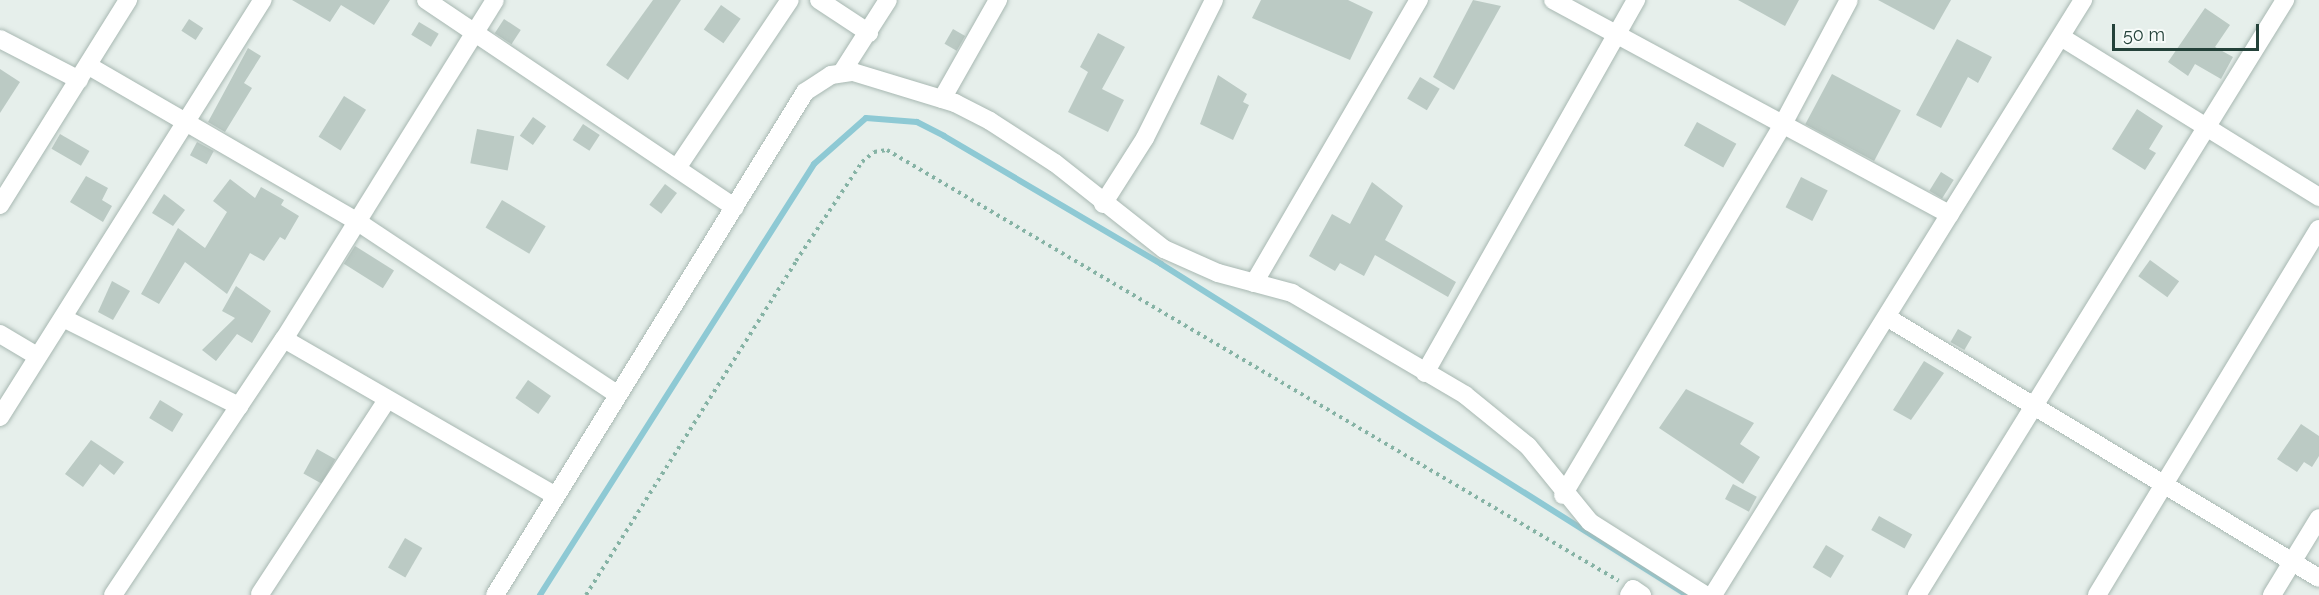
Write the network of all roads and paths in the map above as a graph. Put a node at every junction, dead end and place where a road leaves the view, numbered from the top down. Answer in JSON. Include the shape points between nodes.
{"nodes":[{"id":1,"x":128,"y":0,"type":"edge"},
{"id":2,"x":263,"y":0,"type":"edge"},
{"id":3,"x":426,"y":0,"type":"edge"},
{"id":4,"x":495,"y":0,"type":"edge"},
{"id":5,"x":790,"y":0,"type":"edge"},
{"id":6,"x":819,"y":0,"type":"edge"},
{"id":7,"x":888,"y":0,"type":"edge"},
{"id":8,"x":998,"y":0,"type":"edge"},
{"id":9,"x":1214,"y":0,"type":"edge"},
{"id":10,"x":1419,"y":0,"type":"edge"},
{"id":11,"x":1553,"y":0,"type":"edge"},
{"id":12,"x":1636,"y":0,"type":"edge"},
{"id":13,"x":1849,"y":0,"type":"edge"},
{"id":14,"x":2083,"y":0,"type":"edge"},
{"id":15,"x":2285,"y":0,"type":"edge"},
{"id":16,"x":474,"y":31,"type":"junction"},
{"id":17,"x":869,"y":33,"type":"junction"},
{"id":18,"x":1618,"y":35,"type":"junction"},
{"id":19,"x":2061,"y":37,"type":"junction"},
{"id":20,"x":0,"y":39,"type":"edge"},
{"id":21,"x":842,"y":72,"type":"junction"},
{"id":22,"x":84,"y":73,"type":"junction"},
{"id":23,"x":942,"y":99,"type":"junction"},
{"id":24,"x":182,"y":122,"type":"junction"},
{"id":25,"x":1783,"y":124,"type":"junction"},
{"id":26,"x":2206,"y":126,"type":"junction"},
{"id":27,"x":677,"y":168,"type":"junction"},
{"id":28,"x":2319,"y":197,"type":"edge"},
{"id":29,"x":1103,"y":204,"type":"junction"},
{"id":30,"x":0,"y":205,"type":"edge"},
{"id":31,"x":735,"y":208,"type":"junction"},
{"id":32,"x":1950,"y":215,"type":"junction"},
{"id":33,"x":358,"y":222,"type":"junction"},
{"id":34,"x":2319,"y":229,"type":"edge"},
{"id":35,"x":1254,"y":282,"type":"junction"},
{"id":36,"x":1888,"y":318,"type":"junction"},
{"id":37,"x":65,"y":319,"type":"junction"},
{"id":38,"x":0,"y":334,"type":"edge"},
{"id":39,"x":284,"y":339,"type":"junction"},
{"id":40,"x":37,"y":356,"type":"junction"},
{"id":41,"x":1425,"y":373,"type":"junction"},
{"id":42,"x":618,"y":395,"type":"junction"},
{"id":43,"x":387,"y":400,"type":"junction"},
{"id":44,"x":239,"y":406,"type":"junction"},
{"id":45,"x":2037,"y":406,"type":"junction"},
{"id":46,"x":0,"y":417,"type":"edge"},
{"id":47,"x":2166,"y":484,"type":"junction"},
{"id":48,"x":1563,"y":495,"type":"junction"},
{"id":49,"x":556,"y":496,"type":"junction"},
{"id":50,"x":2319,"y":518,"type":"edge"},
{"id":51,"x":2293,"y":561,"type":"junction"},
{"id":52,"x":2319,"y":578,"type":"edge"},
{"id":53,"x":1635,"y":593,"type":"edge"},
{"id":54,"x":260,"y":594,"type":"edge"},
{"id":55,"x":113,"y":595,"type":"edge"},
{"id":56,"x":495,"y":595,"type":"edge"},
{"id":57,"x":586,"y":595,"type":"edge"},
{"id":58,"x":1705,"y":595,"type":"edge"},
{"id":59,"x":1713,"y":595,"type":"edge"},
{"id":60,"x":1917,"y":595,"type":"edge"},
{"id":61,"x":2097,"y":595,"type":"edge"},
{"id":62,"x":2272,"y":595,"type":"edge"}],
"edges":[{"from":1,"to":22,"type":"street"},
{"from":2,"to":24,"type":"street"},
{"from":3,"to":16,"type":"street"},
{"from":4,"to":16,"type":"street"},
{"from":5,"to":27,"type":"street"},
{"from":6,"to":17,"type":"street"},
{"from":7,"to":17,"type":"street"},
{"from":8,"to":23,"type":"street"},
{"from":9,"to":29,"type":"street","via":[[1145,138]]},
{"from":10,"to":35,"type":"street"},
{"from":11,"to":18,"type":"street"},
{"from":12,"to":18,"type":"street"},
{"from":13,"to":25,"type":"street"},
{"from":14,"to":19,"type":"street"},
{"from":15,"to":26,"type":"street"},
{"from":16,"to":27,"type":"street"},
{"from":16,"to":33,"type":"street"},
{"from":17,"to":21,"type":"street"},
{"from":18,"to":25,"type":"street"},
{"from":18,"to":41,"type":"street"},
{"from":19,"to":26,"type":"street"},
{"from":19,"to":32,"type":"street"},
{"from":20,"to":22,"type":"street"},
{"from":21,"to":23,"type":"street","via":[[864,73]]},
{"from":21,"to":31,"type":"street","via":[[804,92]]},
{"from":22,"to":24,"type":"street"},
{"from":22,"to":30,"type":"street"},
{"from":23,"to":29,"type":"street","via":[[1023,140]]},
{"from":24,"to":33,"type":"street"},
{"from":24,"to":37,"type":"street"},
{"from":25,"to":32,"type":"street"},
{"from":25,"to":48,"type":"street"},
{"from":26,"to":28,"type":"street"},
{"from":26,"to":45,"type":"street"},
{"from":27,"to":31,"type":"street"},
{"from":29,"to":35,"type":"street","via":[[1164,249]]},
{"from":31,"to":42,"type":"street"},
{"from":32,"to":36,"type":"street"},
{"from":33,"to":39,"type":"street"},
{"from":33,"to":42,"type":"street"},
{"from":34,"to":47,"type":"street"},
{"from":35,"to":41,"type":"street","via":[[1292,293]]},
{"from":36,"to":45,"type":"street"},
{"from":36,"to":59,"type":"street"},
{"from":37,"to":40,"type":"street"},
{"from":37,"to":44,"type":"street"},
{"from":38,"to":40,"type":"street"},
{"from":39,"to":43,"type":"street"},
{"from":39,"to":44,"type":"street"},
{"from":40,"to":46,"type":"street"},
{"from":41,"to":48,"type":"street","via":[[1506,426],[1547,467]]},
{"from":42,"to":49,"type":"street"},
{"from":43,"to":49,"type":"street"},
{"from":43,"to":54,"type":"street"},
{"from":44,"to":55,"type":"street"},
{"from":45,"to":47,"type":"street"},
{"from":45,"to":60,"type":"street"},
{"from":47,"to":51,"type":"street"},
{"from":47,"to":61,"type":"street"},
{"from":48,"to":58,"type":"street","via":[[1595,526]]},
{"from":49,"to":56,"type":"street"},
{"from":50,"to":51,"type":"street"},
{"from":51,"to":52,"type":"street"},
{"from":51,"to":62,"type":"street"},
{"from":53,"to":57,"type":"path","via":[[887,150],[874,152],[862,162]]}]}
